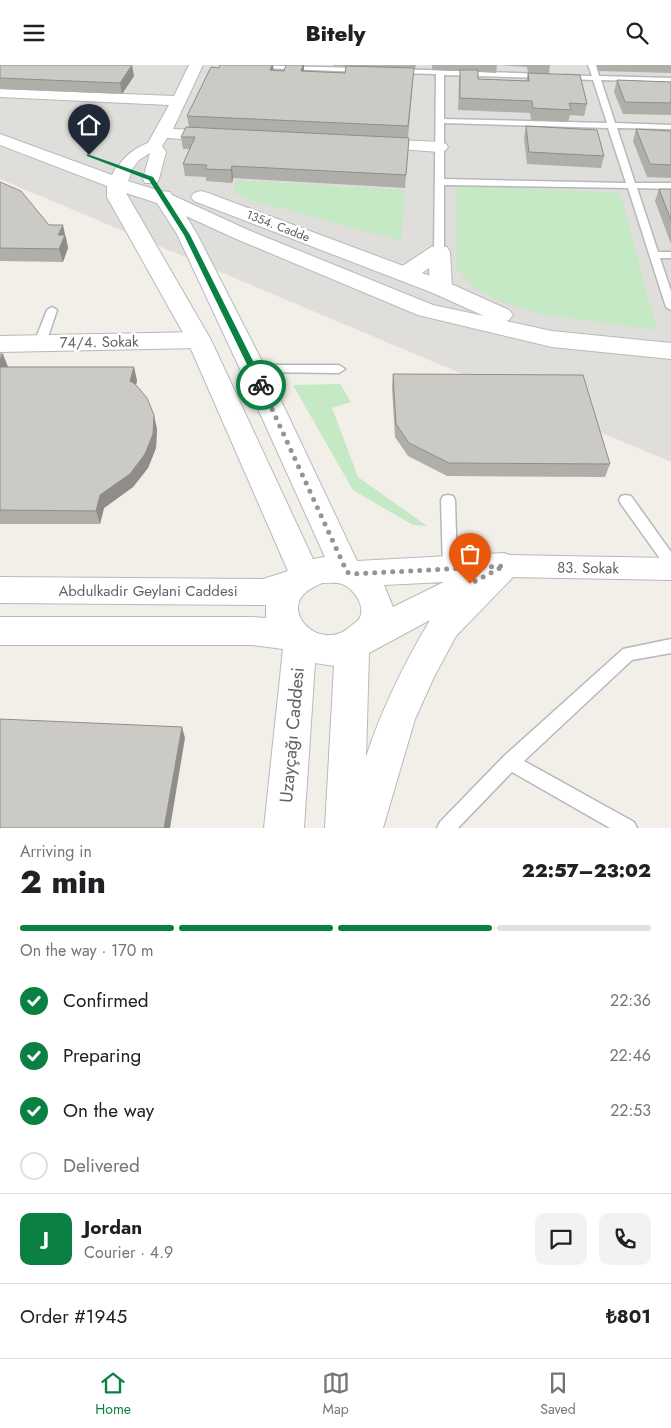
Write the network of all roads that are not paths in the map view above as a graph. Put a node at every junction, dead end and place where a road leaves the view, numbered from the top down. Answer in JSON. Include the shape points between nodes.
{"nodes":[{"id":1,"x":196,"y":65,"type":"edge"},
{"id":2,"x":238,"y":65,"type":"edge"},
{"id":3,"x":592,"y":65,"type":"edge"},
{"id":4,"x":310,"y":67,"type":"edge"},
{"id":5,"x":374,"y":71,"type":"edge"},
{"id":6,"x":384,"y":71,"type":"edge"},
{"id":7,"x":440,"y":73,"type":"junction"},
{"id":8,"x":596,"y":78,"type":"junction"},
{"id":9,"x":671,"y":80,"type":"edge"},
{"id":10,"x":0,"y":93,"type":"edge"},
{"id":11,"x":178,"y":101,"type":"junction"},
{"id":12,"x":0,"y":121,"type":"edge"},
{"id":13,"x":440,"y":121,"type":"junction"},
{"id":14,"x":612,"y":126,"type":"junction"},
{"id":15,"x":671,"y":127,"type":"edge"},
{"id":16,"x":232,"y":136,"type":"edge"},
{"id":17,"x":0,"y":139,"type":"edge"},
{"id":18,"x":158,"y":139,"type":"junction"},
{"id":19,"x":360,"y":143,"type":"edge"},
{"id":20,"x":440,"y":147,"type":"junction"},
{"id":21,"x":120,"y":176,"type":"junction"},
{"id":22,"x":439,"y":181,"type":"junction"},
{"id":23,"x":631,"y":184,"type":"junction"},
{"id":24,"x":671,"y":186,"type":"edge"},
{"id":25,"x":158,"y":189,"type":"junction"},
{"id":26,"x":241,"y":234,"type":"junction"},
{"id":27,"x":439,"y":251,"type":"junction"},
{"id":28,"x":654,"y":255,"type":"junction"},
{"id":29,"x":671,"y":255,"type":"edge"},
{"id":30,"x":198,"y":256,"type":"junction"},
{"id":31,"x":406,"y":274,"type":"junction"},
{"id":32,"x":441,"y":288,"type":"junction"},
{"id":33,"x":389,"y":295,"type":"junction"},
{"id":34,"x":671,"y":307,"type":"edge"},
{"id":35,"x":52,"y":310,"type":"dead end"},
{"id":36,"x":426,"y":310,"type":"junction"},
{"id":37,"x":552,"y":339,"type":"junction"},
{"id":38,"x":199,"y":340,"type":"junction"},
{"id":39,"x":40,"y":343,"type":"junction"},
{"id":40,"x":0,"y":344,"type":"edge"},
{"id":41,"x":671,"y":351,"type":"edge"},
{"id":42,"x":253,"y":369,"type":"junction"},
{"id":43,"x":339,"y":369,"type":"dead end"},
{"id":44,"x":448,"y":500,"type":"dead end"},
{"id":45,"x":626,"y":501,"type":"dead end"},
{"id":46,"x":671,"y":563,"type":"edge"},
{"id":47,"x":504,"y":566,"type":"junction"},
{"id":48,"x":450,"y":568,"type":"junction"},
{"id":49,"x":671,"y":569,"type":"edge"},
{"id":50,"x":350,"y":573,"type":"junction"},
{"id":51,"x":300,"y":578,"type":"junction"},
{"id":52,"x":0,"y":590,"type":"edge"},
{"id":53,"x":0,"y":631,"type":"edge"},
{"id":54,"x":296,"y":639,"type":"junction"},
{"id":55,"x":359,"y":642,"type":"junction"},
{"id":56,"x":671,"y":646,"type":"edge"},
{"id":57,"x":510,"y":762,"type":"junction"},
{"id":58,"x":284,"y":828,"type":"edge"},
{"id":59,"x":345,"y":828,"type":"edge"},
{"id":60,"x":363,"y":828,"type":"edge"},
{"id":61,"x":446,"y":828,"type":"edge"},
{"id":62,"x":628,"y":828,"type":"edge"}],
"edges":[{"from":1,"to":11,"type":"street"},
{"from":2,"to":4,"type":"lane"},
{"from":3,"to":8,"type":"lane"},
{"from":4,"to":5,"type":"lane"},
{"from":6,"to":7,"type":"lane"},
{"from":7,"to":8,"type":"lane"},
{"from":7,"to":13,"type":"lane"},
{"from":8,"to":9,"type":"lane"},
{"from":8,"to":14,"type":"lane"},
{"from":10,"to":11,"type":"street"},
{"from":11,"to":18,"type":"street"},
{"from":12,"to":21,"type":"main road","name":"1354. Cadde"},
{"from":13,"to":14,"type":"lane"},
{"from":13,"to":20,"type":"lane"},
{"from":14,"to":15,"type":"lane"},
{"from":14,"to":23,"type":"lane"},
{"from":16,"to":18,"type":"street"},
{"from":17,"to":21,"type":"main road","name":"1354. Cadde"},
{"from":18,"to":21,"type":"street","via":[[133,157]]},
{"from":18,"to":25,"type":"street"},
{"from":19,"to":20,"type":"street"},
{"from":20,"to":22,"type":"lane"},
{"from":21,"to":25,"type":"main road","name":"1354. Cadde"},
{"from":21,"to":38,"type":"main road","via":[[115,190],[117,197]]},
{"from":22,"to":23,"type":"lane"},
{"from":22,"to":27,"type":"lane"},
{"from":23,"to":24,"type":"lane"},
{"from":23,"to":28,"type":"lane"},
{"from":25,"to":26,"type":"main road","name":"1354. Cadde"},
{"from":25,"to":30,"type":"main road"},
{"from":25,"to":31,"type":"main road","name":"1354. Cadde"},
{"from":26,"to":30,"type":"main road","via":[[208,243]]},
{"from":26,"to":33,"type":"main road","name":"1354. Cadde"},
{"from":27,"to":31,"type":"main road"},
{"from":27,"to":32,"type":"main road"},
{"from":28,"to":29,"type":"lane"},
{"from":28,"to":34,"type":"lane"},
{"from":30,"to":42,"type":"main road"},
{"from":31,"to":32,"type":"main road","name":"1354. Cadde"},
{"from":31,"to":33,"type":"main road"},
{"from":32,"to":36,"type":"main road"},
{"from":32,"to":37,"type":"main road","name":"1354. Cadde"},
{"from":33,"to":36,"type":"main road","name":"1354. Cadde"},
{"from":35,"to":39,"type":"lane"},
{"from":36,"to":37,"type":"main road","name":"1354. Cadde"},
{"from":37,"to":41,"type":"main road","name":"1354. Cadde"},
{"from":38,"to":39,"type":"main road","name":"74/4. Sokak"},
{"from":38,"to":51,"type":"main road"},
{"from":39,"to":40,"type":"main road","name":"74/4. Sokak"},
{"from":42,"to":43,"type":"lane"},
{"from":42,"to":50,"type":"main road"},
{"from":44,"to":48,"type":"lane"},
{"from":45,"to":46,"type":"lane"},
{"from":47,"to":48,"type":"main road"},
{"from":47,"to":49,"type":"street","name":"83. Sokak"},
{"from":47,"to":55,"type":"main road"},
{"from":47,"to":60,"type":"main road","via":[[444,627],[421,667],[397,718]]},
{"from":48,"to":50,"type":"main road"},
{"from":50,"to":51,"type":"main road","via":[[318,571]]},
{"from":50,"to":55,"type":"main road","via":[[365,583],[374,595],[377,610],[374,625]]},
{"from":51,"to":52,"type":"main road","name":"Abdulkadir Geylani Caddesi","via":[[263,592]]},
{"from":51,"to":54,"type":"main road","via":[[287,591],[281,614]]},
{"from":53,"to":54,"type":"main road","via":[[252,631]]},
{"from":54,"to":55,"type":"main road","via":[[316,650],[335,651]]},
{"from":54,"to":58,"type":"main road","name":"Uzayçağı Caddesi"},
{"from":55,"to":59,"type":"main road"},
{"from":56,"to":57,"type":"lane","via":[[628,654]]},
{"from":57,"to":61,"type":"lane"},
{"from":57,"to":62,"type":"lane"}]}
